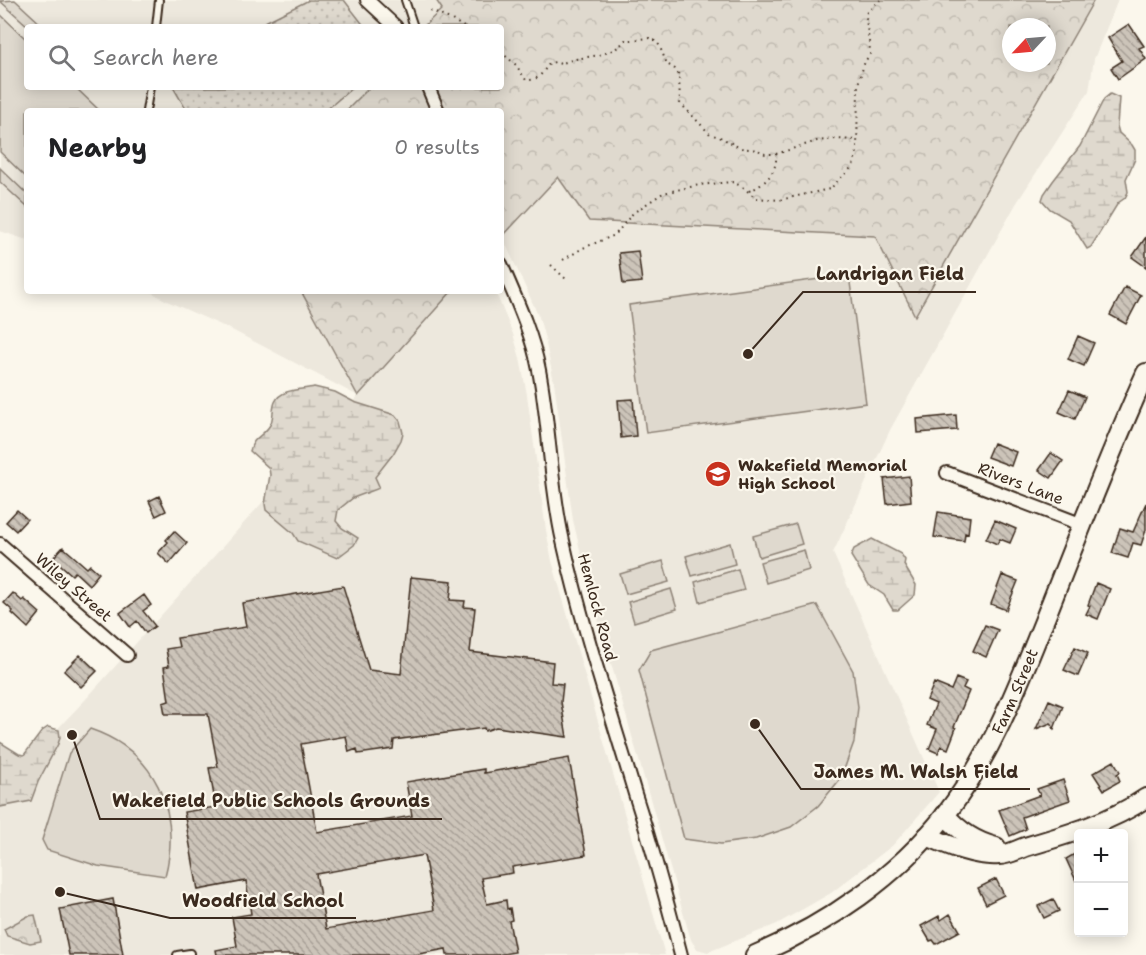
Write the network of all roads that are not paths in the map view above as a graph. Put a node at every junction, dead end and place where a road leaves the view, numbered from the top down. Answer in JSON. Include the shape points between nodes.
{"nodes":[{"id":1,"x":159,"y":0,"type":"edge"},
{"id":2,"x":367,"y":0,"type":"edge"},
{"id":3,"x":405,"y":0,"type":"edge"},
{"id":4,"x":156,"y":24,"type":"edge"},
{"id":5,"x":393,"y":24,"type":"edge"},
{"id":6,"x":413,"y":24,"type":"edge"},
{"id":7,"x":150,"y":90,"type":"edge"},
{"id":8,"x":429,"y":90,"type":"edge"},
{"id":9,"x":146,"y":108,"type":"edge"},
{"id":10,"x":437,"y":108,"type":"edge"},
{"id":11,"x":504,"y":271,"type":"edge"},
{"id":12,"x":1146,"y":373,"type":"edge"},
{"id":13,"x":947,"y":472,"type":"dead end"},
{"id":14,"x":1083,"y":525,"type":"junction"},
{"id":15,"x":0,"y":544,"type":"edge"},
{"id":16,"x":127,"y":655,"type":"dead end"},
{"id":17,"x":1146,"y":798,"type":"edge"},
{"id":18,"x":945,"y":815,"type":"junction"},
{"id":19,"x":927,"y":836,"type":"junction"},
{"id":20,"x":1018,"y":849,"type":"junction"},
{"id":21,"x":177,"y":955,"type":"edge"},
{"id":22,"x":190,"y":955,"type":"edge"},
{"id":23,"x":681,"y":955,"type":"edge"},
{"id":24,"x":755,"y":955,"type":"edge"}],
"edges":[{"from":1,"to":4,"type":"lane"},
{"from":2,"to":5,"type":"street"},
{"from":3,"to":6,"type":"lane"},
{"from":7,"to":9,"type":"lane"},
{"from":8,"to":10,"type":"street"},
{"from":11,"to":23,"type":"street","name":"Hemlock Road","via":[[539,369],[562,540]]},
{"from":12,"to":14,"type":"main road","name":"Farm Street"},
{"from":13,"to":14,"type":"street","name":"Rivers Lane"},
{"from":14,"to":18,"type":"main road","name":"Farm Street","via":[[1008,710],[979,765]]},
{"from":15,"to":16,"type":"street","name":"Wiley Street"},
{"from":17,"to":20,"type":"main road","via":[[1120,813]]},
{"from":18,"to":19,"type":"main road","name":"Farm Street"},
{"from":18,"to":20,"type":"main road","via":[[981,843]]},
{"from":19,"to":20,"type":"main road","via":[[988,855]]},
{"from":19,"to":24,"type":"main road","name":"Farm Street","via":[[893,869],[845,906]]},
{"from":21,"to":22,"type":"lane"}]}
